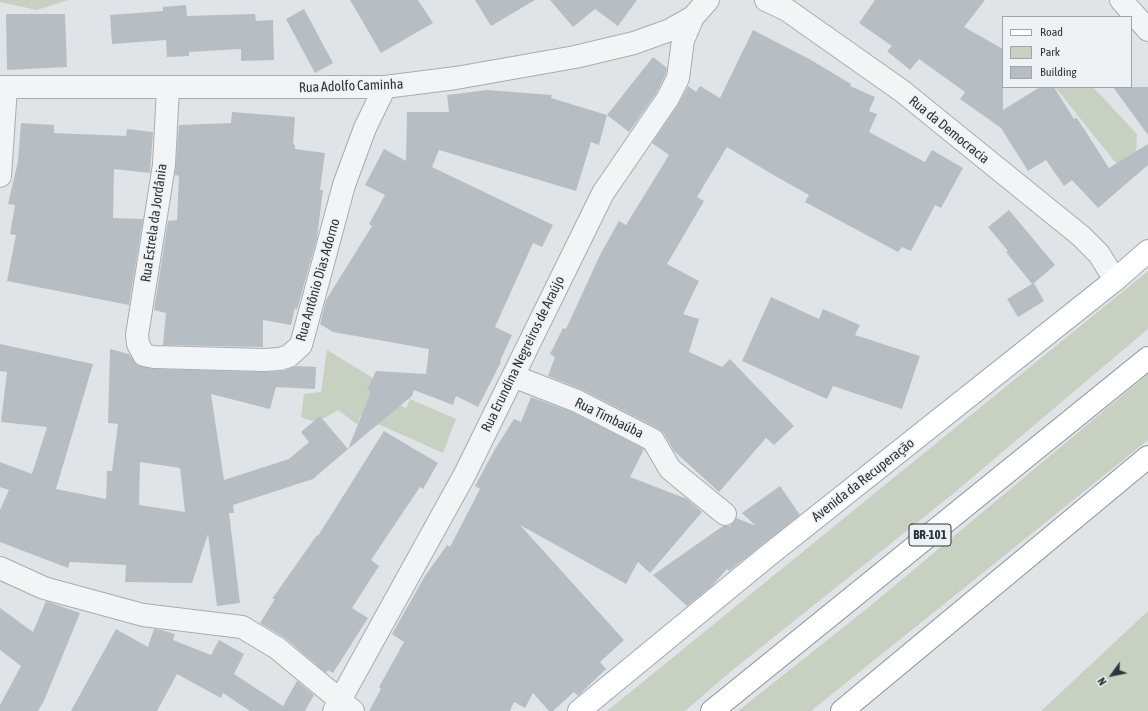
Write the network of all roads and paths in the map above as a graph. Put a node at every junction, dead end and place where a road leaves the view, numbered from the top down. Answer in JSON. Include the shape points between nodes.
{"nodes":[{"id":1,"x":708,"y":0,"type":"edge"},
{"id":2,"x":766,"y":0,"type":"edge"},
{"id":3,"x":1121,"y":0,"type":"edge"},
{"id":4,"x":693,"y":17,"type":"junction"},
{"id":5,"x":1148,"y":30,"type":"edge"},
{"id":6,"x":3,"y":87,"type":"edge"},
{"id":7,"x":385,"y":87,"type":"junction"},
{"id":8,"x":168,"y":88,"type":"junction"},
{"id":9,"x":0,"y":176,"type":"edge"},
{"id":10,"x":1148,"y":251,"type":"edge"},
{"id":11,"x":1115,"y":280,"type":"junction"},
{"id":12,"x":144,"y":355,"type":"joint"},
{"id":13,"x":1148,"y":358,"type":"edge"},
{"id":14,"x":513,"y":376,"type":"junction"},
{"id":15,"x":1148,"y":457,"type":"edge"},
{"id":16,"x":725,"y":514,"type":"dead end"},
{"id":17,"x":0,"y":568,"type":"edge"},
{"id":18,"x":342,"y":707,"type":"edge"},
{"id":19,"x":579,"y":711,"type":"edge"},
{"id":20,"x":712,"y":711,"type":"edge"},
{"id":21,"x":842,"y":711,"type":"edge"}],
"edges":[{"from":1,"to":4,"type":"street","name":"Rua Erundina Negreiros de Araújo"},
{"from":2,"to":11,"type":"street","name":"Rua da Democracia","via":[[787,10],[902,91],[1082,236],[1100,254]]},
{"from":3,"to":5,"type":"street"},
{"from":4,"to":7,"type":"street","name":"Rua Adolfo Caminha","via":[[670,30],[634,43],[575,57],[456,78]]},
{"from":4,"to":14,"type":"street","name":"Rua Erundina Negreiros de Araújo","via":[[683,40],[678,78],[668,98],[603,193]]},
{"from":6,"to":8,"type":"street","name":"Rua Adolfo Caminha"},
{"from":6,"to":9,"type":"street"},
{"from":7,"to":8,"type":"street","name":"Rua Adolfo Caminha"},
{"from":7,"to":12,"type":"street","name":"Rua Antônio Dias Adorno","via":[[365,128],[344,185],[301,345],[289,356],[275,359],[165,358]]},
{"from":8,"to":12,"type":"street","name":"Rua Estrela da Jordânia","via":[[164,165],[137,335],[138,344]]},
{"from":10,"to":11,"type":"main road","name":"Avenida da Recuperação"},
{"from":11,"to":19,"type":"main road","name":"Avenida da Recuperação","via":[[771,554]]},
{"from":13,"to":20,"type":"main road","number":"BR-101"},
{"from":14,"to":16,"type":"street","name":"Rua Timbaúba","via":[[577,401],[653,440],[670,469]]},
{"from":14,"to":18,"type":"street","name":"Rua Erundina Negreiros de Araújo","via":[[465,474]]},
{"from":15,"to":21,"type":"main road"},
{"from":17,"to":18,"type":"street","via":[[44,588],[143,615],[242,627],[277,648]]}]}
